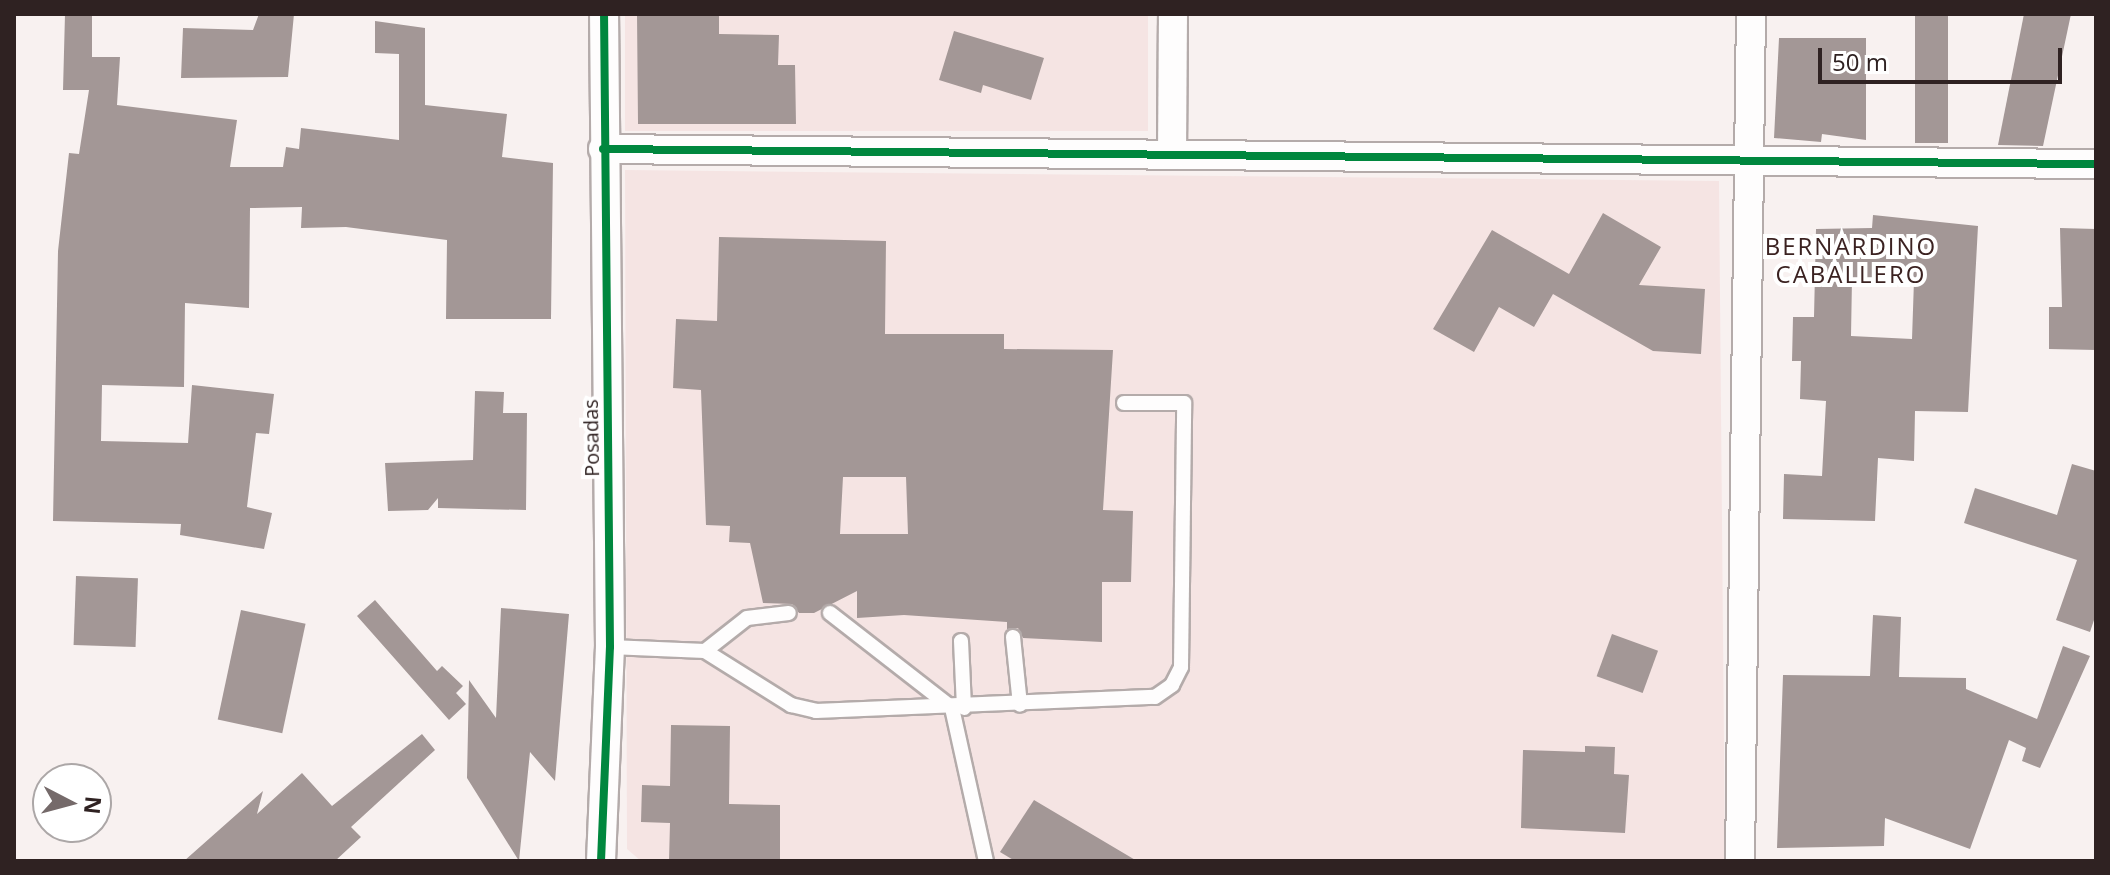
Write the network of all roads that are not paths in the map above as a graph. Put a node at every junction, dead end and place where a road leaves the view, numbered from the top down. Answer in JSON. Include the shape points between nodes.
{"nodes":[{"id":1,"x":604,"y":14,"type":"edge"},
{"id":2,"x":1173,"y":14,"type":"edge"},
{"id":3,"x":1751,"y":14,"type":"edge"},
{"id":4,"x":603,"y":149,"type":"junction"},
{"id":5,"x":1172,"y":155,"type":"junction"},
{"id":6,"x":1752,"y":161,"type":"junction"},
{"id":7,"x":2096,"y":164,"type":"edge"},
{"id":8,"x":1124,"y":403,"type":"dead end"},
{"id":9,"x":789,"y":613,"type":"dead end"},
{"id":10,"x":830,"y":613,"type":"dead end"},
{"id":11,"x":1013,"y":637,"type":"dead end"},
{"id":12,"x":961,"y":641,"type":"dead end"},
{"id":13,"x":610,"y":647,"type":"junction"},
{"id":14,"x":705,"y":651,"type":"junction"},
{"id":15,"x":1020,"y":705,"type":"junction"},
{"id":16,"x":958,"y":708,"type":"junction"},
{"id":17,"x":601,"y":861,"type":"edge"},
{"id":18,"x":986,"y":861,"type":"edge"},
{"id":19,"x":1740,"y":861,"type":"edge"}],
"edges":[{"from":1,"to":4,"type":"street","name":"Posadas"},
{"from":2,"to":5,"type":"street"},
{"from":3,"to":6,"type":"street"},
{"from":4,"to":5,"type":"street"},
{"from":4,"to":13,"type":"street","name":"Posadas"},
{"from":5,"to":6,"type":"street"},
{"from":6,"to":7,"type":"street"},
{"from":6,"to":19,"type":"street"},
{"from":8,"to":15,"type":"lane","via":[[1184,403],[1181,667],[1172,685],[1155,697]]},
{"from":9,"to":14,"type":"lane","via":[[747,618]]},
{"from":10,"to":16,"type":"lane"},
{"from":11,"to":15,"type":"lane"},
{"from":12,"to":16,"type":"lane"},
{"from":13,"to":14,"type":"lane"},
{"from":13,"to":17,"type":"street","name":"Posadas"},
{"from":14,"to":16,"type":"lane","via":[[791,705],[816,711]]},
{"from":15,"to":16,"type":"lane"},
{"from":16,"to":18,"type":"lane"}]}
